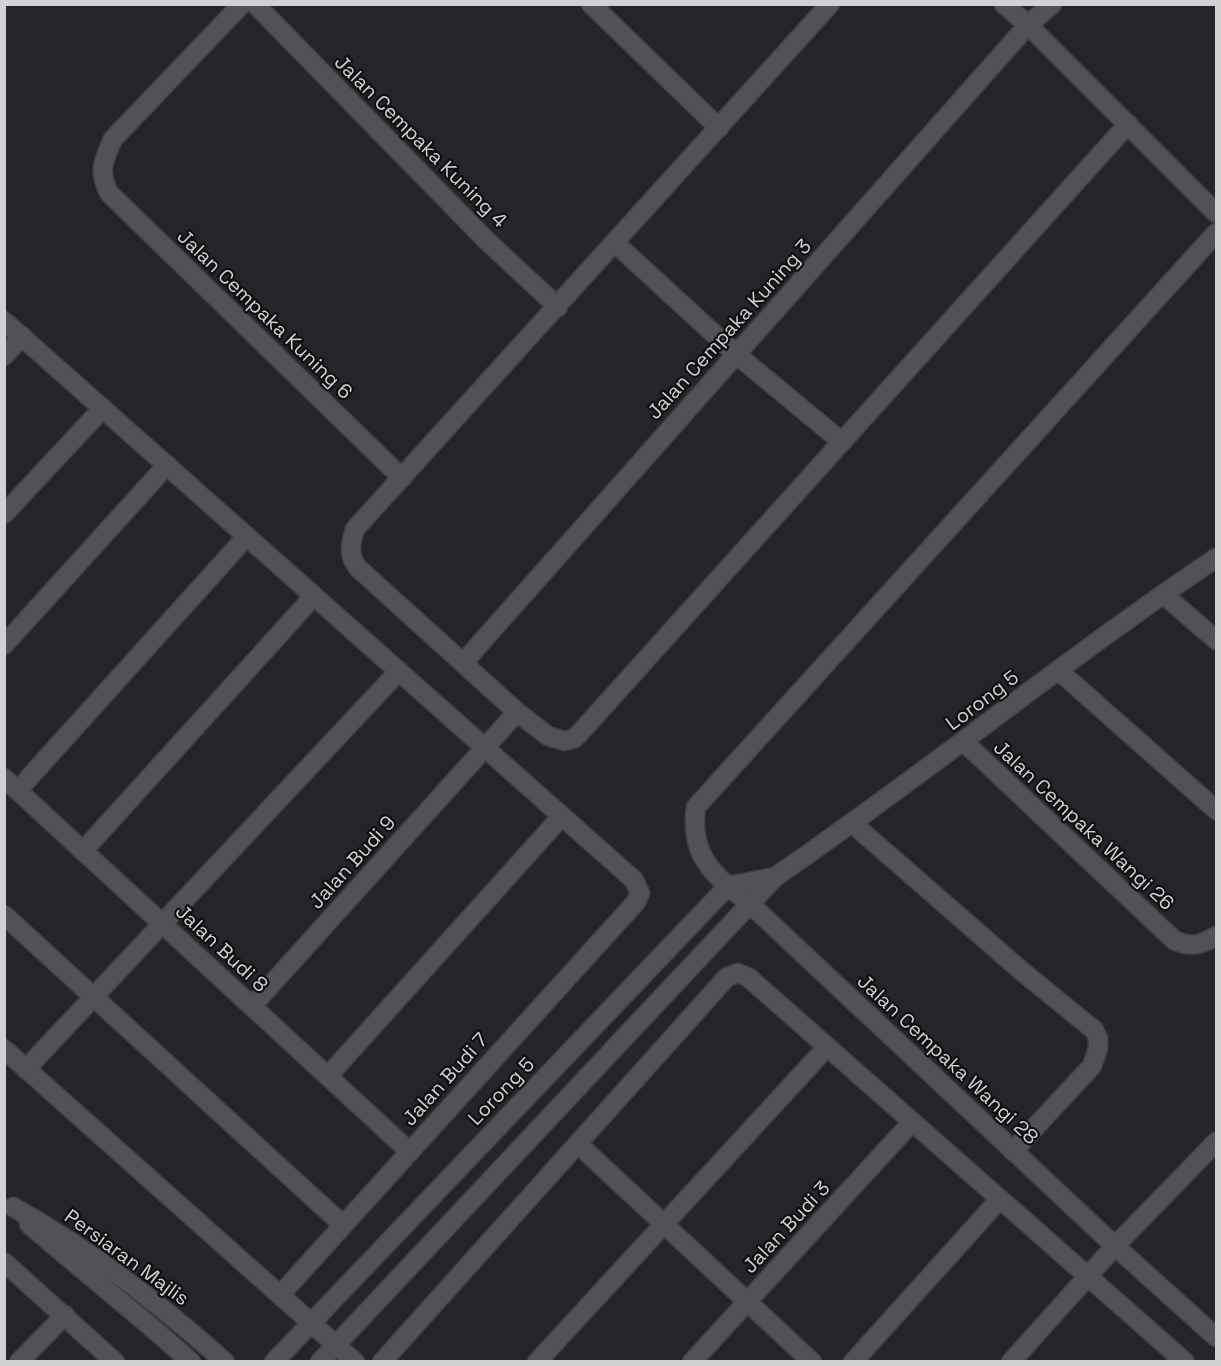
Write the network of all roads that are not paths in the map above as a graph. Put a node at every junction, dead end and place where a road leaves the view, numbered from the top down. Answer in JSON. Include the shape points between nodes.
{"nodes":[{"id":1,"x":242,"y":4,"type":"edge"},
{"id":2,"x":255,"y":4,"type":"edge"},
{"id":3,"x":591,"y":4,"type":"edge"},
{"id":4,"x":830,"y":4,"type":"edge"},
{"id":5,"x":1004,"y":4,"type":"edge"},
{"id":6,"x":1052,"y":4,"type":"edge"},
{"id":7,"x":1028,"y":25,"type":"junction"},
{"id":8,"x":1128,"y":124,"type":"junction"},
{"id":9,"x":719,"y":128,"type":"junction"},
{"id":10,"x":1216,"y":213,"type":"edge"},
{"id":11,"x":1216,"y":232,"type":"edge"},
{"id":12,"x":615,"y":243,"type":"junction"},
{"id":13,"x":558,"y":307,"type":"junction"},
{"id":14,"x":4,"y":321,"type":"edge"},
{"id":15,"x":22,"y":336,"type":"junction"},
{"id":16,"x":737,"y":355,"type":"junction"},
{"id":17,"x":4,"y":356,"type":"edge"},
{"id":18,"x":103,"y":408,"type":"junction"},
{"id":19,"x":842,"y":442,"type":"junction"},
{"id":20,"x":166,"y":465,"type":"junction"},
{"id":21,"x":402,"y":478,"type":"junction"},
{"id":22,"x":4,"y":514,"type":"edge"},
{"id":23,"x":247,"y":536,"type":"junction"},
{"id":24,"x":1216,"y":558,"type":"edge"},
{"id":25,"x":1163,"y":594,"type":"junction"},
{"id":26,"x":314,"y":596,"type":"junction"},
{"id":27,"x":1216,"y":640,"type":"edge"},
{"id":28,"x":4,"y":645,"type":"edge"},
{"id":29,"x":463,"y":663,"type":"junction"},
{"id":30,"x":399,"y":671,"type":"junction"},
{"id":31,"x":1059,"y":671,"type":"junction"},
{"id":32,"x":517,"y":712,"type":"junction"},
{"id":33,"x":964,"y":742,"type":"junction"},
{"id":34,"x":485,"y":748,"type":"junction"},
{"id":35,"x":11,"y":784,"type":"edge"},
{"id":36,"x":1216,"y":810,"type":"edge"},
{"id":37,"x":562,"y":816,"type":"junction"},
{"id":38,"x":853,"y":824,"type":"junction"},
{"id":39,"x":83,"y":851,"type":"junction"},
{"id":40,"x":774,"y":878,"type":"junction"},
{"id":41,"x":728,"y":886,"type":"junction"},
{"id":42,"x":750,"y":904,"type":"junction"},
{"id":43,"x":4,"y":915,"type":"edge"},
{"id":44,"x":163,"y":924,"type":"junction"},
{"id":45,"x":1216,"y":936,"type":"edge"},
{"id":46,"x":94,"y":997,"type":"junction"},
{"id":47,"x":252,"y":1006,"type":"junction"},
{"id":48,"x":827,"y":1047,"type":"junction"},
{"id":49,"x":4,"y":1049,"type":"edge"},
{"id":50,"x":27,"y":1069,"type":"junction"},
{"id":51,"x":328,"y":1076,"type":"junction"},
{"id":52,"x":912,"y":1122,"type":"junction"},
{"id":53,"x":1216,"y":1142,"type":"edge"},
{"id":54,"x":578,"y":1144,"type":"junction"},
{"id":55,"x":1013,"y":1151,"type":"junction"},
{"id":56,"x":410,"y":1152,"type":"junction"},
{"id":57,"x":999,"y":1200,"type":"junction"},
{"id":58,"x":9,"y":1203,"type":"edge"},
{"id":59,"x":664,"y":1224,"type":"junction"},
{"id":60,"x":344,"y":1225,"type":"junction"},
{"id":61,"x":1115,"y":1246,"type":"junction"},
{"id":62,"x":4,"y":1262,"type":"edge"},
{"id":63,"x":1087,"y":1277,"type":"junction"},
{"id":64,"x":281,"y":1294,"type":"junction"},
{"id":65,"x":748,"y":1301,"type":"junction"},
{"id":66,"x":65,"y":1315,"type":"junction"},
{"id":67,"x":312,"y":1322,"type":"junction"},
{"id":68,"x":1216,"y":1337,"type":"edge"},
{"id":69,"x":336,"y":1344,"type":"junction"},
{"id":70,"x":1015,"y":1360,"type":"edge"},
{"id":71,"x":19,"y":1362,"type":"edge"},
{"id":72,"x":115,"y":1362,"type":"edge"},
{"id":73,"x":191,"y":1362,"type":"edge"},
{"id":74,"x":225,"y":1362,"type":"edge"},
{"id":75,"x":274,"y":1362,"type":"edge"},
{"id":76,"x":320,"y":1362,"type":"edge"},
{"id":77,"x":355,"y":1362,"type":"edge"},
{"id":78,"x":382,"y":1362,"type":"edge"},
{"id":79,"x":537,"y":1362,"type":"edge"},
{"id":80,"x":692,"y":1362,"type":"edge"},
{"id":81,"x":812,"y":1362,"type":"edge"},
{"id":82,"x":853,"y":1362,"type":"edge"},
{"id":83,"x":1185,"y":1362,"type":"edge"}],
"edges":[{"from":1,"to":21,"type":"street","name":"Jalan Cempaka Kuning 6","via":[[113,139],[102,178],[109,193]]},
{"from":2,"to":13,"type":"street","name":"Jalan Cempaka Kuning 4","via":[[486,240]]},
{"from":3,"to":9,"type":"street"},
{"from":4,"to":9,"type":"street"},
{"from":5,"to":7,"type":"street"},
{"from":6,"to":7,"type":"street","name":"Jalan Cempaka Kuning 3"},
{"from":7,"to":8,"type":"street"},
{"from":7,"to":16,"type":"street","name":"Jalan Cempaka Kuning 3"},
{"from":8,"to":10,"type":"street"},
{"from":8,"to":19,"type":"street"},
{"from":9,"to":12,"type":"street"},
{"from":11,"to":41,"type":"street","name":"Jalan Cempaka Wangi 28","via":[[696,807],[694,823],[701,856]]},
{"from":12,"to":13,"type":"street"},
{"from":12,"to":16,"type":"street"},
{"from":13,"to":21,"type":"street"},
{"from":14,"to":15,"type":"street"},
{"from":15,"to":17,"type":"street"},
{"from":15,"to":18,"type":"street"},
{"from":16,"to":19,"type":"street"},
{"from":16,"to":29,"type":"street","name":"Jalan Cempaka Kuning 3"},
{"from":18,"to":20,"type":"street"},
{"from":18,"to":22,"type":"street"},
{"from":19,"to":32,"type":"street","via":[[573,739],[564,741],[548,735]]},
{"from":20,"to":23,"type":"street"},
{"from":20,"to":28,"type":"street"},
{"from":21,"to":29,"type":"street","via":[[355,529],[352,559]]},
{"from":23,"to":26,"type":"street"},
{"from":23,"to":35,"type":"street"},
{"from":24,"to":25,"type":"street","name":"Lorong 5"},
{"from":25,"to":27,"type":"street"},
{"from":25,"to":31,"type":"street","name":"Lorong 5"},
{"from":26,"to":30,"type":"street"},
{"from":26,"to":39,"type":"street"},
{"from":29,"to":32,"type":"street"},
{"from":30,"to":34,"type":"street"},
{"from":30,"to":44,"type":"street"},
{"from":31,"to":33,"type":"street","name":"Lorong 5"},
{"from":31,"to":36,"type":"street"},
{"from":32,"to":34,"type":"street","name":"Jalan Budi 9"},
{"from":33,"to":38,"type":"street","name":"Lorong 5"},
{"from":33,"to":45,"type":"street","name":"Jalan Cempaka Wangi 26","via":[[1174,940],[1183,945],[1201,945]]},
{"from":34,"to":37,"type":"street"},
{"from":34,"to":47,"type":"street","name":"Jalan Budi 9"},
{"from":35,"to":39,"type":"street","name":"Jalan Budi 8"},
{"from":37,"to":51,"type":"street"},
{"from":37,"to":56,"type":"street","name":"Jalan Budi 7","via":[[634,880],[640,893],[636,902]]},
{"from":38,"to":40,"type":"street","name":"Lorong 5"},
{"from":38,"to":55,"type":"street","via":[[1094,1030],[1098,1038],[1096,1059],[1086,1076]]},
{"from":39,"to":44,"type":"street","name":"Jalan Budi 8"},
{"from":40,"to":41,"type":"street","name":"Lorong 5"},
{"from":40,"to":42,"type":"street","name":"Lorong 5"},
{"from":41,"to":42,"type":"street","name":"Jalan Cempaka Wangi 28"},
{"from":41,"to":67,"type":"street","name":"Lorong 5"},
{"from":42,"to":55,"type":"street","name":"Jalan Cempaka Wangi 28"},
{"from":42,"to":69,"type":"street","name":"Lorong 5"},
{"from":43,"to":46,"type":"street"},
{"from":44,"to":46,"type":"street"},
{"from":44,"to":47,"type":"street","name":"Jalan Budi 8"},
{"from":46,"to":50,"type":"street"},
{"from":46,"to":60,"type":"street"},
{"from":47,"to":51,"type":"street","name":"Jalan Budi 8"},
{"from":48,"to":52,"type":"street"},
{"from":48,"to":54,"type":"street","via":[[748,977],[732,974]]},
{"from":48,"to":59,"type":"street"},
{"from":49,"to":50,"type":"street"},
{"from":50,"to":64,"type":"street"},
{"from":51,"to":56,"type":"street","name":"Jalan Budi 8"},
{"from":52,"to":57,"type":"street"},
{"from":52,"to":65,"type":"street","name":"Jalan Budi 3"},
{"from":53,"to":61,"type":"street"},
{"from":54,"to":59,"type":"street"},
{"from":54,"to":78,"type":"street"},
{"from":55,"to":61,"type":"street","name":"Jalan Cempaka Wangi 28"},
{"from":56,"to":60,"type":"street","name":"Jalan Budi 7"},
{"from":57,"to":63,"type":"street"},
{"from":57,"to":82,"type":"street"},
{"from":58,"to":73,"type":"street","name":"Persiaran Majlis"},
{"from":58,"to":74,"type":"street","name":"Persiaran Majlis","via":[[84,1248]]},
{"from":59,"to":65,"type":"street"},
{"from":59,"to":79,"type":"street"},
{"from":60,"to":64,"type":"street","name":"Jalan Budi 7"},
{"from":61,"to":63,"type":"street"},
{"from":61,"to":68,"type":"street","name":"Jalan Cempaka Wangi 28"},
{"from":62,"to":66,"type":"street"},
{"from":63,"to":70,"type":"street"},
{"from":63,"to":83,"type":"street"},
{"from":64,"to":67,"type":"street"},
{"from":65,"to":80,"type":"street","name":"Jalan Budi 3"},
{"from":65,"to":81,"type":"street"},
{"from":66,"to":71,"type":"street"},
{"from":66,"to":72,"type":"street"},
{"from":67,"to":69,"type":"street"},
{"from":67,"to":75,"type":"street","name":"Lorong 5"},
{"from":69,"to":76,"type":"street","name":"Lorong 5"},
{"from":69,"to":77,"type":"street"}]}
